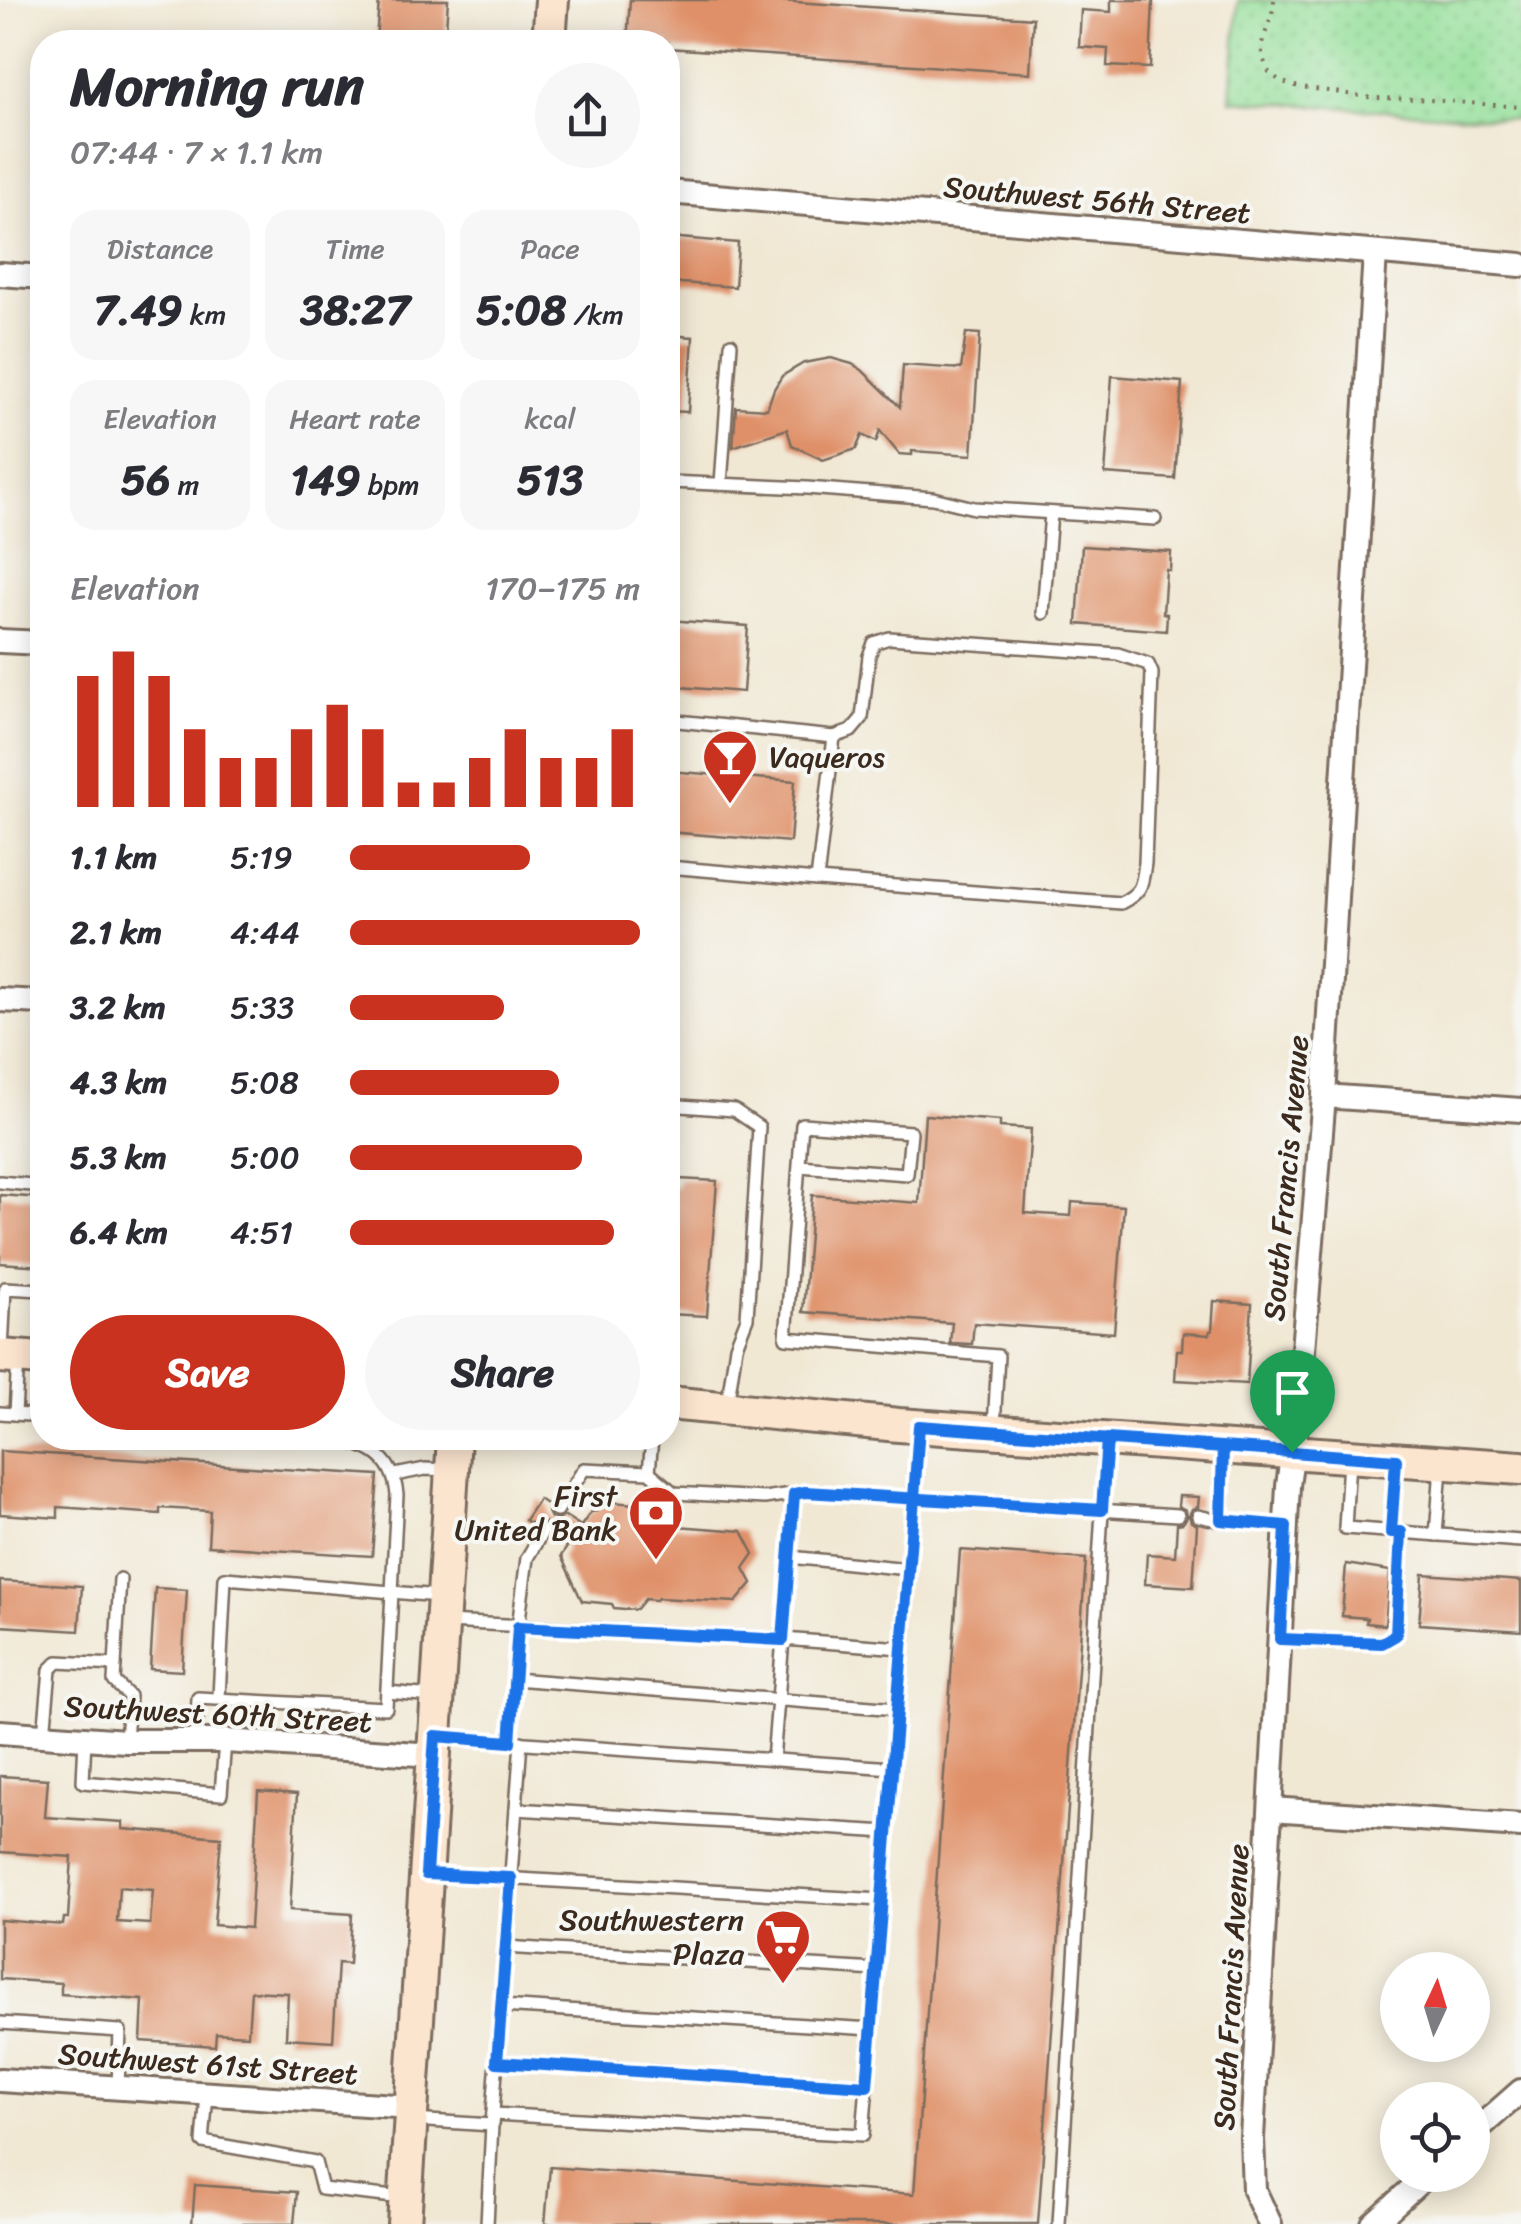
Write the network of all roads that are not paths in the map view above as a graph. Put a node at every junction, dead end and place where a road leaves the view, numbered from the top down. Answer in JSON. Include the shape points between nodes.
{"nodes":[{"id":1,"x":552,"y":0,"type":"edge"},
{"id":2,"x":550,"y":30,"type":"edge"},
{"id":3,"x":680,"y":193,"type":"edge"},
{"id":4,"x":1375,"y":253,"type":"junction"},
{"id":5,"x":1521,"y":265,"type":"edge"},
{"id":6,"x":0,"y":274,"type":"edge"},
{"id":7,"x":30,"y":276,"type":"edge"},
{"id":8,"x":731,"y":344,"type":"dead end"},
{"id":9,"x":680,"y":482,"type":"edge"},
{"id":10,"x":720,"y":484,"type":"junction"},
{"id":11,"x":1051,"y":513,"type":"junction"},
{"id":12,"x":1154,"y":519,"type":"dead end"},
{"id":13,"x":1043,"y":613,"type":"dead end"},
{"id":14,"x":0,"y":641,"type":"edge"},
{"id":15,"x":30,"y":642,"type":"edge"},
{"id":16,"x":680,"y":721,"type":"edge"},
{"id":17,"x":834,"y":736,"type":"junction"},
{"id":18,"x":680,"y":868,"type":"edge"},
{"id":19,"x":818,"y":880,"type":"junction"},
{"id":20,"x":0,"y":1000,"type":"edge"},
{"id":21,"x":30,"y":1001,"type":"edge"},
{"id":22,"x":1324,"y":1096,"type":"junction"},
{"id":23,"x":680,"y":1106,"type":"edge"},
{"id":24,"x":1521,"y":1110,"type":"edge"},
{"id":25,"x":799,"y":1166,"type":"junction"},
{"id":26,"x":0,"y":1182,"type":"edge"},
{"id":27,"x":30,"y":1185,"type":"edge"},
{"id":28,"x":30,"y":1289,"type":"edge"},
{"id":29,"x":16,"y":1357,"type":"edge"},
{"id":30,"x":680,"y":1404,"type":"edge"},
{"id":31,"x":727,"y":1408,"type":"junction"},
{"id":32,"x":0,"y":1413,"type":"edge"},
{"id":33,"x":14,"y":1414,"type":"junction"},
{"id":34,"x":30,"y":1415,"type":"edge"},
{"id":35,"x":919,"y":1426,"type":"junction"},
{"id":36,"x":994,"y":1432,"type":"junction"},
{"id":37,"x":1107,"y":1439,"type":"junction"},
{"id":38,"x":1223,"y":1448,"type":"junction"},
{"id":39,"x":371,"y":1450,"type":"edge"},
{"id":40,"x":453,"y":1450,"type":"edge"},
{"id":41,"x":651,"y":1450,"type":"edge"},
{"id":42,"x":1292,"y":1452,"type":"junction"},
{"id":43,"x":1350,"y":1456,"type":"junction"},
{"id":44,"x":1396,"y":1460,"type":"junction"},
{"id":45,"x":1441,"y":1462,"type":"junction"},
{"id":46,"x":1521,"y":1468,"type":"edge"},
{"id":47,"x":452,"y":1470,"type":"junction"},
{"id":48,"x":650,"y":1472,"type":"junction"},
{"id":49,"x":395,"y":1475,"type":"junction"},
{"id":50,"x":794,"y":1494,"type":"junction"},
{"id":51,"x":914,"y":1498,"type":"junction"},
{"id":52,"x":557,"y":1510,"type":"dead end"},
{"id":53,"x":1102,"y":1510,"type":"junction"},
{"id":54,"x":1178,"y":1514,"type":"dead end"},
{"id":55,"x":1198,"y":1516,"type":"dead end"},
{"id":56,"x":1221,"y":1520,"type":"junction"},
{"id":57,"x":1286,"y":1526,"type":"junction"},
{"id":58,"x":543,"y":1531,"type":"dead end"},
{"id":59,"x":1396,"y":1532,"type":"junction"},
{"id":60,"x":1436,"y":1534,"type":"junction"},
{"id":61,"x":1521,"y":1541,"type":"edge"},
{"id":62,"x":790,"y":1558,"type":"junction"},
{"id":63,"x":908,"y":1569,"type":"junction"},
{"id":64,"x":120,"y":1580,"type":"dead end"},
{"id":65,"x":394,"y":1593,"type":"junction"},
{"id":66,"x":443,"y":1609,"type":"junction"},
{"id":67,"x":518,"y":1627,"type":"junction"},
{"id":68,"x":1280,"y":1639,"type":"junction"},
{"id":69,"x":783,"y":1640,"type":"junction"},
{"id":70,"x":902,"y":1648,"type":"junction"},
{"id":71,"x":114,"y":1665,"type":"junction"},
{"id":72,"x":514,"y":1679,"type":"junction"},
{"id":73,"x":387,"y":1692,"type":"junction"},
{"id":74,"x":219,"y":1697,"type":"junction"},
{"id":75,"x":437,"y":1697,"type":"junction"},
{"id":76,"x":778,"y":1698,"type":"junction"},
{"id":77,"x":898,"y":1709,"type":"junction"},
{"id":78,"x":0,"y":1732,"type":"edge"},
{"id":79,"x":44,"y":1735,"type":"junction"},
{"id":80,"x":85,"y":1738,"type":"junction"},
{"id":81,"x":126,"y":1741,"type":"junction"},
{"id":82,"x":196,"y":1741,"type":"junction"},
{"id":83,"x":225,"y":1741,"type":"junction"},
{"id":84,"x":515,"y":1742,"type":"junction"},
{"id":85,"x":434,"y":1746,"type":"junction"},
{"id":86,"x":773,"y":1760,"type":"junction"},
{"id":87,"x":893,"y":1768,"type":"junction"},
{"id":88,"x":516,"y":1809,"type":"junction"},
{"id":89,"x":1270,"y":1809,"type":"junction"},
{"id":90,"x":1521,"y":1826,"type":"edge"},
{"id":91,"x":888,"y":1832,"type":"junction"},
{"id":92,"x":426,"y":1874,"type":"junction"},
{"id":93,"x":511,"y":1878,"type":"junction"},
{"id":94,"x":882,"y":1900,"type":"junction"},
{"id":95,"x":505,"y":1947,"type":"junction"},
{"id":96,"x":876,"y":1970,"type":"junction"},
{"id":97,"x":501,"y":2006,"type":"junction"},
{"id":98,"x":0,"y":2023,"type":"edge"},
{"id":99,"x":872,"y":2029,"type":"junction"},
{"id":100,"x":497,"y":2062,"type":"junction"},
{"id":101,"x":0,"y":2080,"type":"edge"},
{"id":102,"x":867,"y":2086,"type":"junction"},
{"id":103,"x":118,"y":2088,"type":"junction"},
{"id":104,"x":1521,"y":2091,"type":"edge"},
{"id":105,"x":207,"y":2094,"type":"junction"},
{"id":106,"x":411,"y":2113,"type":"junction"},
{"id":107,"x":1490,"y":2118,"type":"edge"},
{"id":108,"x":493,"y":2119,"type":"junction"},
{"id":109,"x":1408,"y":2192,"type":"edge"},
{"id":110,"x":405,"y":2211,"type":"edge"},
{"id":111,"x":487,"y":2224,"type":"edge"},
{"id":112,"x":1058,"y":2224,"type":"edge"},
{"id":113,"x":1270,"y":2224,"type":"edge"},
{"id":114,"x":1373,"y":2224,"type":"edge"}],
"edges":[{"from":1,"to":2,"type":"main road"},
{"from":3,"to":4,"type":"street","name":"Southwest 56th Street"},
{"from":4,"to":5,"type":"street","name":"Southwest 56th Street"},
{"from":4,"to":22,"type":"street","name":"South Francis Avenue"},
{"from":6,"to":7,"type":"street"},
{"from":8,"to":10,"type":"lane"},
{"from":9,"to":10,"type":"lane"},
{"from":10,"to":11,"type":"lane"},
{"from":11,"to":12,"type":"lane"},
{"from":11,"to":13,"type":"lane"},
{"from":14,"to":15,"type":"street"},
{"from":16,"to":17,"type":"lane"},
{"from":17,"to":19,"type":"lane"},
{"from":17,"to":19,"type":"lane","via":[[862,718],[869,656],[874,643],[889,638],[1118,654],[1148,664],[1152,673],[1145,863],[1134,896],[1121,903]]},
{"from":18,"to":19,"type":"lane"},
{"from":20,"to":21,"type":"street"},
{"from":22,"to":24,"type":"street"},
{"from":22,"to":42,"type":"street","name":"South Francis Avenue"},
{"from":23,"to":31,"type":"lane","via":[[734,1110],[760,1127],[747,1318]]},
{"from":25,"to":25,"type":"lane","via":[[802,1124],[911,1132],[908,1174]]},
{"from":25,"to":36,"type":"lane","via":[[786,1338],[998,1356]]},
{"from":26,"to":27,"type":"lane"},
{"from":28,"to":29,"type":"lane","via":[[5,1288]]},
{"from":29,"to":33,"type":"lane"},
{"from":30,"to":31,"type":"main road"},
{"from":31,"to":35,"type":"main road"},
{"from":32,"to":33,"type":"lane"},
{"from":33,"to":34,"type":"lane"},
{"from":35,"to":36,"type":"main road"},
{"from":35,"to":51,"type":"lane"},
{"from":36,"to":37,"type":"main road"},
{"from":37,"to":38,"type":"main road"},
{"from":37,"to":53,"type":"lane"},
{"from":38,"to":42,"type":"main road"},
{"from":38,"to":56,"type":"lane"},
{"from":39,"to":49,"type":"lane"},
{"from":40,"to":47,"type":"main road"},
{"from":41,"to":48,"type":"lane"},
{"from":42,"to":43,"type":"main road"},
{"from":42,"to":57,"type":"street","name":"South Francis Avenue"},
{"from":43,"to":44,"type":"main road"},
{"from":43,"to":59,"type":"lane","via":[[1345,1528]]},
{"from":44,"to":45,"type":"main road"},
{"from":44,"to":59,"type":"lane"},
{"from":45,"to":46,"type":"main road"},
{"from":45,"to":60,"type":"lane"},
{"from":47,"to":49,"type":"lane"},
{"from":47,"to":66,"type":"main road"},
{"from":48,"to":50,"type":"lane","via":[[674,1493]]},
{"from":48,"to":52,"type":"lane","via":[[584,1469]]},
{"from":49,"to":65,"type":"lane"},
{"from":50,"to":51,"type":"lane"},
{"from":50,"to":62,"type":"lane"},
{"from":51,"to":53,"type":"lane"},
{"from":51,"to":63,"type":"lane"},
{"from":53,"to":54,"type":"lane"},
{"from":53,"to":112,"type":"lane"},
{"from":55,"to":56,"type":"lane"},
{"from":56,"to":57,"type":"lane"},
{"from":57,"to":68,"type":"street","name":"South Francis Avenue"},
{"from":58,"to":67,"type":"lane","via":[[527,1558]]},
{"from":59,"to":60,"type":"lane"},
{"from":59,"to":68,"type":"lane","via":[[1396,1635],[1382,1643]]},
{"from":60,"to":61,"type":"lane"},
{"from":62,"to":63,"type":"lane"},
{"from":62,"to":69,"type":"lane"},
{"from":63,"to":70,"type":"lane"},
{"from":64,"to":71,"type":"lane"},
{"from":65,"to":66,"type":"lane"},
{"from":65,"to":73,"type":"lane"},
{"from":65,"to":74,"type":"lane","via":[[225,1578]]},
{"from":66,"to":67,"type":"lane"},
{"from":66,"to":75,"type":"main road"},
{"from":67,"to":69,"type":"lane"},
{"from":67,"to":72,"type":"lane"},
{"from":68,"to":89,"type":"street","name":"South Francis Avenue"},
{"from":69,"to":70,"type":"lane"},
{"from":69,"to":76,"type":"lane"},
{"from":70,"to":77,"type":"lane"},
{"from":71,"to":79,"type":"lane","via":[[58,1662],[50,1670]]},
{"from":71,"to":81,"type":"lane","via":[[114,1681],[129,1696]]},
{"from":72,"to":76,"type":"lane"},
{"from":72,"to":84,"type":"lane"},
{"from":73,"to":74,"type":"lane","via":[[386,1708]]},
{"from":73,"to":75,"type":"lane"},
{"from":74,"to":82,"type":"lane","via":[[198,1698]]},
{"from":75,"to":85,"type":"main road"},
{"from":76,"to":77,"type":"lane"},
{"from":76,"to":86,"type":"lane"},
{"from":77,"to":87,"type":"lane"},
{"from":78,"to":79,"type":"street","name":"Southwest 60th Street"},
{"from":79,"to":80,"type":"street","name":"Southwest 60th Street"},
{"from":80,"to":81,"type":"street","name":"Southwest 60th Street"},
{"from":80,"to":83,"type":"lane","via":[[83,1782],[220,1794]]},
{"from":81,"to":82,"type":"street","name":"Southwest 60th Street"},
{"from":82,"to":83,"type":"street","name":"Southwest 60th Street"},
{"from":83,"to":85,"type":"street","name":"Southwest 60th Street"},
{"from":84,"to":85,"type":"lane"},
{"from":84,"to":86,"type":"lane"},
{"from":84,"to":88,"type":"lane"},
{"from":85,"to":92,"type":"main road"},
{"from":86,"to":87,"type":"lane"},
{"from":87,"to":91,"type":"lane"},
{"from":88,"to":91,"type":"lane"},
{"from":88,"to":93,"type":"lane"},
{"from":89,"to":90,"type":"street"},
{"from":89,"to":113,"type":"street","name":"South Francis Avenue","via":[[1252,2138],[1254,2190]]},
{"from":91,"to":94,"type":"lane"},
{"from":92,"to":93,"type":"lane"},
{"from":92,"to":106,"type":"main road"},
{"from":93,"to":94,"type":"lane"},
{"from":93,"to":95,"type":"lane"},
{"from":94,"to":96,"type":"lane"},
{"from":95,"to":96,"type":"lane"},
{"from":95,"to":97,"type":"lane"},
{"from":96,"to":99,"type":"lane"},
{"from":97,"to":99,"type":"lane"},
{"from":97,"to":100,"type":"lane"},
{"from":98,"to":103,"type":"lane","via":[[120,2030]]},
{"from":99,"to":102,"type":"lane"},
{"from":100,"to":102,"type":"lane"},
{"from":100,"to":108,"type":"lane"},
{"from":101,"to":103,"type":"street","name":"Southwest 61st Street"},
{"from":102,"to":108,"type":"lane","via":[[863,2135]]},
{"from":103,"to":105,"type":"street","name":"Southwest 61st Street"},
{"from":104,"to":107,"type":"street"},
{"from":105,"to":106,"type":"street","name":"Southwest 61st Street"},
{"from":105,"to":110,"type":"lane","via":[[203,2142],[314,2162],[322,2189]]},
{"from":106,"to":108,"type":"lane"},
{"from":106,"to":110,"type":"main road"},
{"from":108,"to":111,"type":"lane"},
{"from":109,"to":114,"type":"street"}]}
